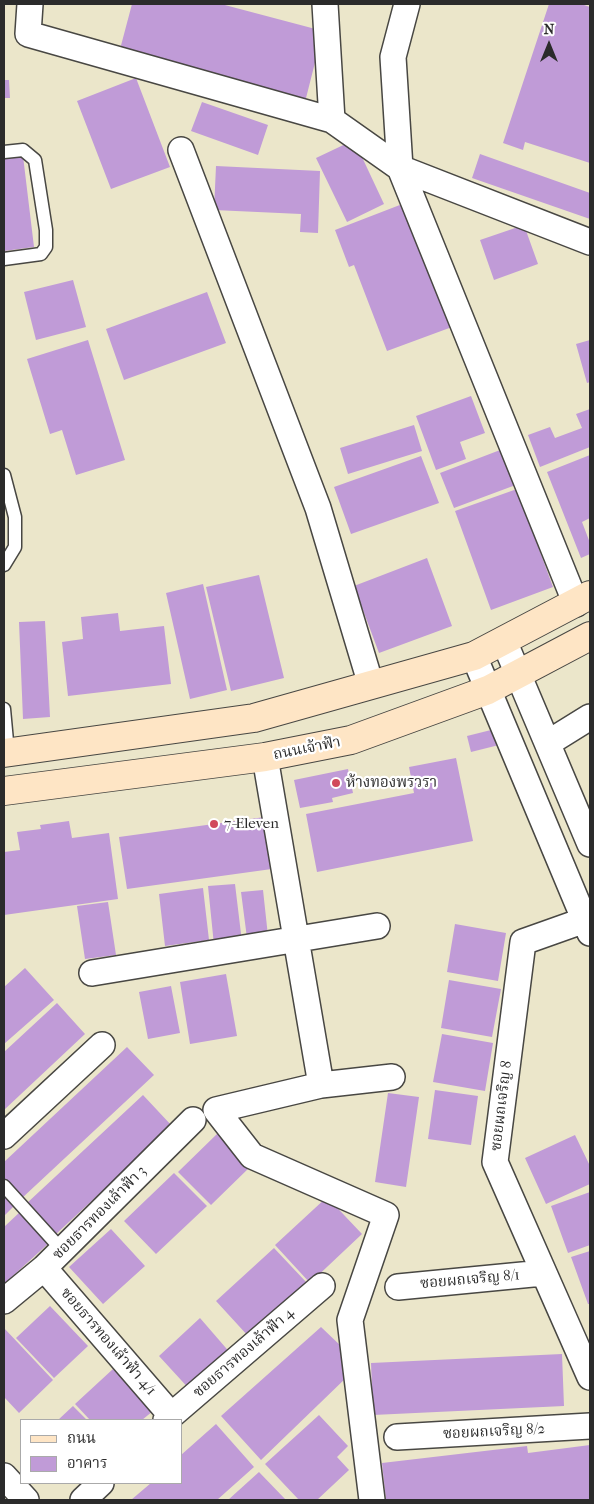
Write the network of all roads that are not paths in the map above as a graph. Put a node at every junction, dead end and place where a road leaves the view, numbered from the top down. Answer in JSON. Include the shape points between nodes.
{"nodes":[{"id":1,"x":30,"y":4,"type":"edge"},
{"id":2,"x":325,"y":4,"type":"edge"},
{"id":3,"x":407,"y":4,"type":"edge"},
{"id":4,"x":332,"y":120,"type":"junction"},
{"id":5,"x":181,"y":150,"type":"dead end"},
{"id":6,"x":4,"y":152,"type":"edge"},
{"id":7,"x":400,"y":168,"type":"junction"},
{"id":8,"x":590,"y":242,"type":"edge"},
{"id":9,"x":4,"y":258,"type":"edge"},
{"id":10,"x":4,"y":475,"type":"edge"},
{"id":11,"x":4,"y":565,"type":"edge"},
{"id":12,"x":583,"y":599,"type":"edge"},
{"id":13,"x":590,"y":636,"type":"edge"},
{"id":14,"x":504,"y":641,"type":"junction"},
{"id":15,"x":474,"y":656,"type":"junction"},
{"id":16,"x":518,"y":674,"type":"junction"},
{"id":17,"x":371,"y":685,"type":"junction"},
{"id":18,"x":488,"y":690,"type":"junction"},
{"id":19,"x":4,"y":709,"type":"edge"},
{"id":20,"x":590,"y":717,"type":"edge"},
{"id":21,"x":548,"y":743,"type":"junction"},
{"id":22,"x":6,"y":752,"type":"edge"},
{"id":23,"x":265,"y":757,"type":"junction"},
{"id":24,"x":4,"y":791,"type":"edge"},
{"id":25,"x":590,"y":844,"type":"edge"},
{"id":26,"x":377,"y":926,"type":"dead end"},
{"id":27,"x":588,"y":927,"type":"edge"},
{"id":28,"x":296,"y":939,"type":"junction"},
{"id":29,"x":92,"y":973,"type":"dead end"},
{"id":30,"x":102,"y":1045,"type":"dead end"},
{"id":31,"x":392,"y":1077,"type":"dead end"},
{"id":32,"x":321,"y":1085,"type":"junction"},
{"id":33,"x":192,"y":1120,"type":"dead end"},
{"id":34,"x":4,"y":1136,"type":"edge"},
{"id":35,"x":4,"y":1186,"type":"edge"},
{"id":36,"x":62,"y":1250,"type":"junction"},
{"id":37,"x":44,"y":1268,"type":"junction"},
{"id":38,"x":543,"y":1273,"type":"junction"},
{"id":39,"x":322,"y":1286,"type":"dead end"},
{"id":40,"x":398,"y":1287,"type":"dead end"},
{"id":41,"x":4,"y":1301,"type":"edge"},
{"id":42,"x":590,"y":1377,"type":"edge"},
{"id":43,"x":169,"y":1417,"type":"edge"},
{"id":44,"x":590,"y":1426,"type":"edge"},
{"id":45,"x":397,"y":1437,"type":"dead end"},
{"id":46,"x":4,"y":1476,"type":"edge"},
{"id":47,"x":100,"y":1484,"type":"edge"},
{"id":48,"x":26,"y":1500,"type":"edge"},
{"id":49,"x":83,"y":1500,"type":"edge"},
{"id":50,"x":372,"y":1500,"type":"edge"}],
"edges":[{"from":1,"to":4,"type":"street","via":[[28,34]]},
{"from":2,"to":4,"type":"street"},
{"from":3,"to":7,"type":"street","via":[[394,57]]},
{"from":4,"to":7,"type":"street"},
{"from":5,"to":17,"type":"street","via":[[318,508]]},
{"from":6,"to":9,"type":"lane","via":[[23,150],[35,160],[46,247],[41,254]]},
{"from":7,"to":8,"type":"street"},
{"from":7,"to":12,"type":"street"},
{"from":10,"to":11,"type":"lane","via":[[15,517],[15,547]]},
{"from":12,"to":14,"type":"main road"},
{"from":13,"to":16,"type":"main road","name":"ถนนเจ้าฟ้า"},
{"from":14,"to":15,"type":"main road"},
{"from":14,"to":16,"type":"street"},
{"from":15,"to":17,"type":"main road"},
{"from":15,"to":18,"type":"street"},
{"from":16,"to":18,"type":"main road","name":"ถนนเจ้าฟ้า"},
{"from":16,"to":21,"type":"street"},
{"from":17,"to":22,"type":"main road","via":[[254,718]]},
{"from":18,"to":23,"type":"main road","name":"ถนนเจ้าฟ้า","via":[[352,740]]},
{"from":18,"to":27,"type":"street"},
{"from":19,"to":22,"type":"lane"},
{"from":20,"to":21,"type":"street"},
{"from":21,"to":25,"type":"street"},
{"from":23,"to":24,"type":"main road","name":"ถนนเจ้าฟ้า"},
{"from":23,"to":28,"type":"street"},
{"from":26,"to":28,"type":"street"},
{"from":27,"to":38,"type":"street","name":"ซอยผถเจริญ 8","via":[[523,942],[495,1162]]},
{"from":28,"to":29,"type":"street"},
{"from":28,"to":32,"type":"street"},
{"from":30,"to":34,"type":"street"},
{"from":31,"to":32,"type":"street"},
{"from":32,"to":50,"type":"street","via":[[216,1110],[252,1156],[386,1215],[350,1320]]},
{"from":33,"to":36,"type":"street","name":"ซอยธารทองเล้าฟ้า 3"},
{"from":35,"to":36,"type":"lane"},
{"from":36,"to":37,"type":"street","name":"ซอยธารทองเล้าฟ้า 3"},
{"from":37,"to":41,"type":"street","name":"ซอยธารทองเล้าฟ้า 3"},
{"from":37,"to":43,"type":"street","name":"ซอยธารทองเล้าฟ้า 4/1"},
{"from":38,"to":40,"type":"street","name":"ซอยผถเจริญ 8/1"},
{"from":38,"to":42,"type":"street","name":"ซอยผถเจริญ 8"},
{"from":39,"to":43,"type":"street","name":"ซอยธารทองเล้าฟ้า 4"},
{"from":44,"to":45,"type":"street","name":"ซอยผถเจริญ 8/2"},
{"from":46,"to":48,"type":"street"},
{"from":47,"to":49,"type":"street"}]}
